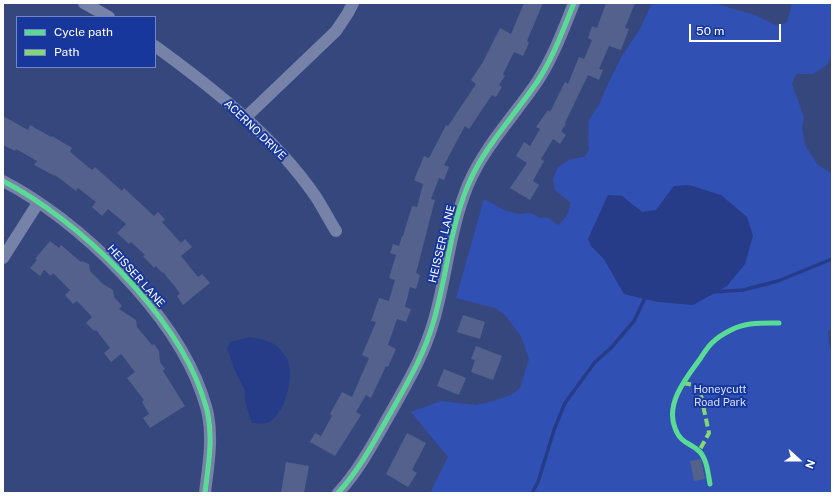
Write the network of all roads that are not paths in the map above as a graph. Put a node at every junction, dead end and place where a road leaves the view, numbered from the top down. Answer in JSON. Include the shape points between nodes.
{"nodes":[{"id":1,"x":84,"y":3,"type":"edge"},
{"id":2,"x":353,"y":3,"type":"edge"},
{"id":3,"x":574,"y":3,"type":"edge"},
{"id":4,"x":107,"y":16,"type":"edge"},
{"id":5,"x":156,"y":47,"type":"edge"},
{"id":6,"x":245,"y":118,"type":"junction"},
{"id":7,"x":3,"y":181,"type":"edge"},
{"id":8,"x":38,"y":203,"type":"junction"},
{"id":9,"x":336,"y":231,"type":"dead end"},
{"id":10,"x":3,"y":258,"type":"edge"},
{"id":11,"x":205,"y":493,"type":"edge"},
{"id":12,"x":338,"y":493,"type":"edge"}],
"edges":[{"from":1,"to":4,"type":"street"},
{"from":2,"to":6,"type":"street","via":[[336,31]]},
{"from":3,"to":12,"type":"street","name":"HEISSER LANE","via":[[538,81],[476,169],[461,206],[435,318],[424,350],[368,452]]},
{"from":5,"to":6,"type":"street","name":"ACERNO DRIVE"},
{"from":6,"to":9,"type":"street","name":"ACERNO DRIVE","via":[[316,197]]},
{"from":7,"to":8,"type":"street","name":"HEISSER LANE"},
{"from":8,"to":10,"type":"street"},
{"from":8,"to":11,"type":"street","name":"HEISSER LANE","via":[[69,224],[129,282],[160,318],[183,352],[197,381],[208,414],[210,443]]}]}
